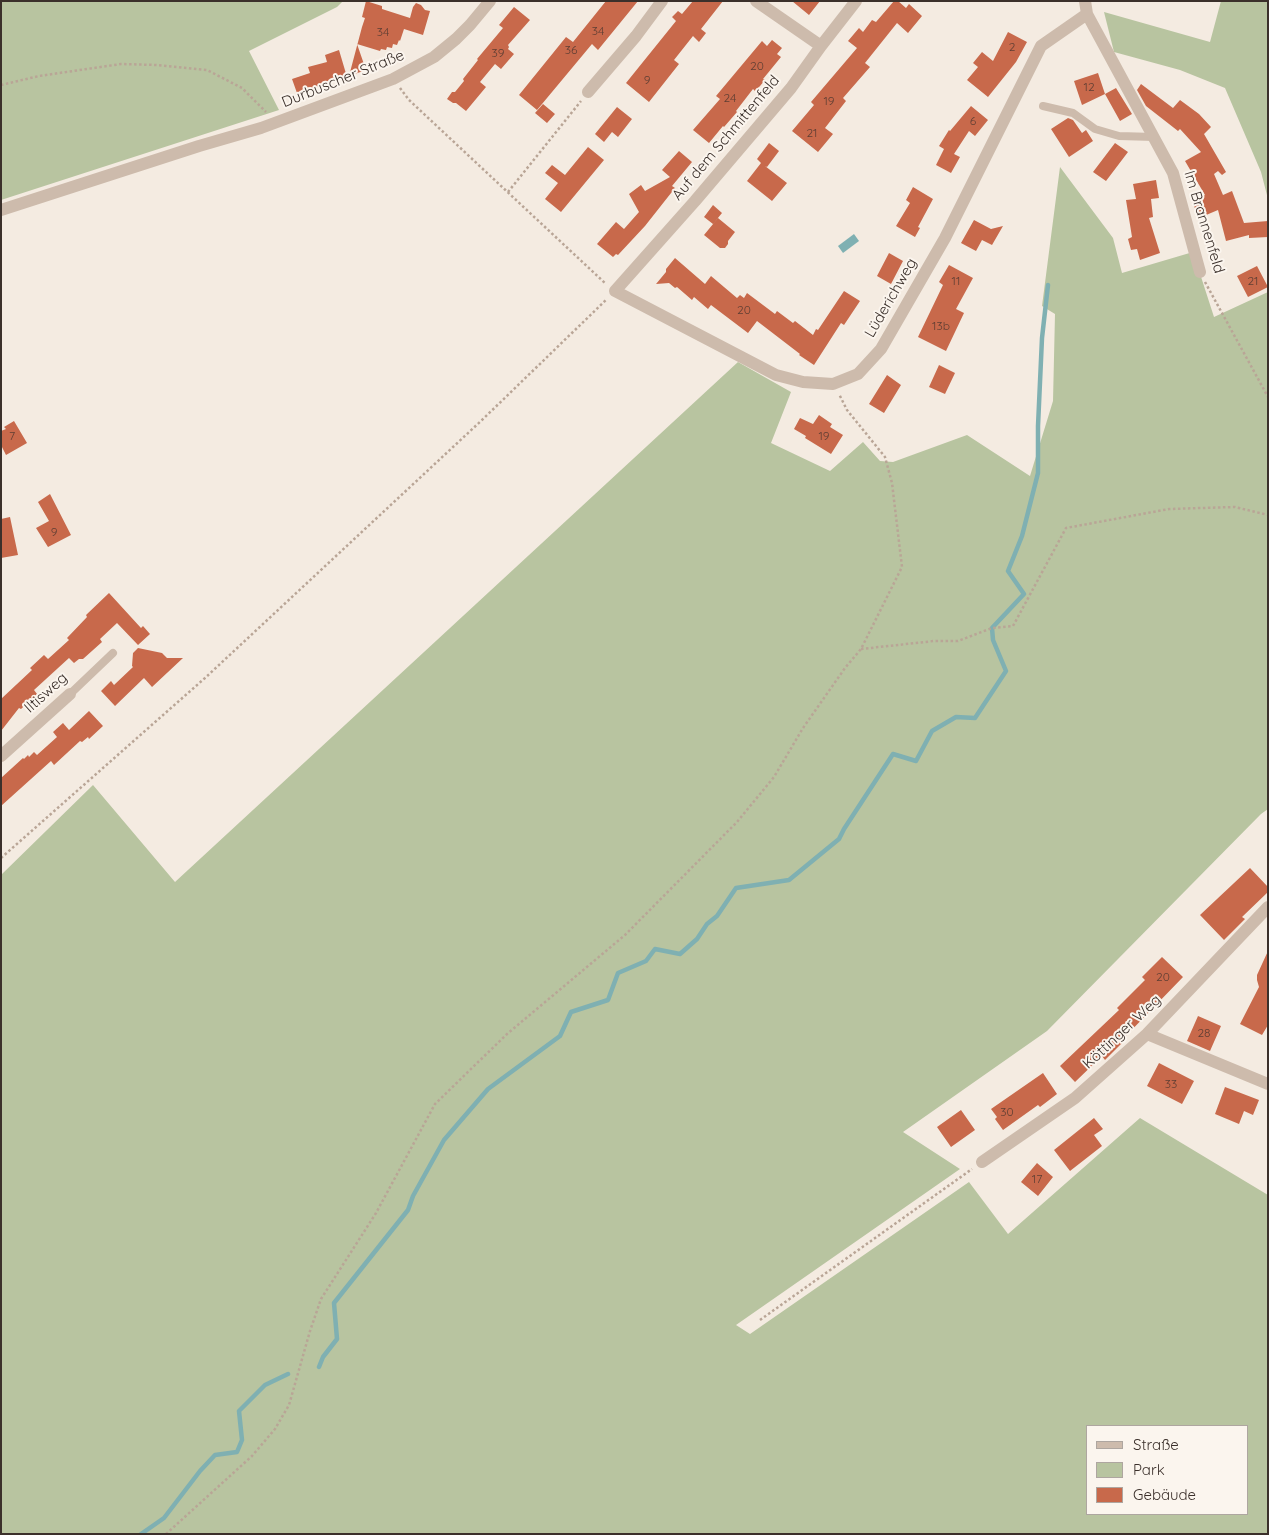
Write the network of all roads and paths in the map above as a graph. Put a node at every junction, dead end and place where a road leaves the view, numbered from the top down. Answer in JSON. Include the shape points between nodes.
{"nodes":[{"id":1,"x":490,"y":1,"type":"edge"},
{"id":2,"x":662,"y":1,"type":"edge"},
{"id":3,"x":756,"y":1,"type":"edge"},
{"id":4,"x":856,"y":1,"type":"edge"},
{"id":5,"x":1086,"y":8,"type":"edge"},
{"id":6,"x":821,"y":46,"type":"junction"},
{"id":7,"x":393,"y":79,"type":"junction"},
{"id":8,"x":1,"y":85,"type":"edge"},
{"id":9,"x":588,"y":92,"type":"joint"},
{"id":10,"x":1043,"y":106,"type":"dead end"},
{"id":11,"x":271,"y":125,"type":"junction"},
{"id":12,"x":1154,"y":137,"type":"junction"},
{"id":13,"x":508,"y":192,"type":"junction"},
{"id":14,"x":1,"y":210,"type":"edge"},
{"id":15,"x":1200,"y":272,"type":"joint"},
{"id":16,"x":615,"y":291,"type":"junction"},
{"id":17,"x":833,"y":384,"type":"junction"},
{"id":18,"x":1268,"y":397,"type":"edge"},
{"id":19,"x":1268,"y":514,"type":"edge"},
{"id":20,"x":861,"y":649,"type":"junction"},
{"id":21,"x":113,"y":653,"type":"dead end"},
{"id":22,"x":70,"y":694,"type":"joint"},
{"id":23,"x":1,"y":756,"type":"edge"},
{"id":24,"x":1,"y":858,"type":"edge"},
{"id":25,"x":1268,"y":907,"type":"edge"},
{"id":26,"x":1147,"y":1034,"type":"junction"},
{"id":27,"x":1268,"y":1084,"type":"edge"},
{"id":28,"x":982,"y":1162,"type":"joint"},
{"id":29,"x":760,"y":1320,"type":"dead end"},
{"id":30,"x":166,"y":1534,"type":"edge"}],
"edges":[{"from":1,"to":7,"type":"street","name":"Durbuscher Straße","via":[[456,40],[434,57]]},
{"from":2,"to":9,"type":"street"},
{"from":3,"to":6,"type":"street"},
{"from":4,"to":6,"type":"street","name":"Auf dem Schmittenfeld"},
{"from":5,"to":12,"type":"street","name":"Im Brannenfeld"},
{"from":5,"to":17,"type":"street","name":"Lüderichweg","via":[[1041,46],[944,238],[881,349],[858,374]]},
{"from":6,"to":16,"type":"street","name":"Auf dem Schmittenfeld","via":[[792,88]]},
{"from":7,"to":11,"type":"street","name":"Durbuscher Straße"},
{"from":7,"to":13,"type":"path","via":[[409,100]]},
{"from":8,"to":11,"type":"path","via":[[121,64],[207,70],[242,88],[266,112]]},
{"from":9,"to":13,"type":"path"},
{"from":10,"to":12,"type":"lane","via":[[1073,113],[1095,129],[1119,136]]},
{"from":11,"to":14,"type":"street","name":"Durbuscher Straße"},
{"from":12,"to":15,"type":"street","name":"Im Brannenfeld","via":[[1173,173]]},
{"from":13,"to":16,"type":"path"},
{"from":15,"to":18,"type":"path","name":"Im Brannenfeld"},
{"from":16,"to":17,"type":"street","name":"Lüderichweg","via":[[776,375],[803,382]]},
{"from":16,"to":24,"type":"path","via":[[482,420],[212,671]]},
{"from":17,"to":20,"type":"path","via":[[847,410],[885,456],[892,483],[902,567]]},
{"from":19,"to":20,"type":"path","via":[[1235,507],[1169,509],[1066,528],[1014,626],[992,628],[958,641]]},
{"from":20,"to":30,"type":"path","via":[[803,728],[774,776],[737,822],[626,935],[507,1034],[435,1104],[376,1213],[320,1299],[289,1405],[276,1429],[252,1456]]},
{"from":21,"to":22,"type":"lane","name":"Iltisweg"},
{"from":22,"to":23,"type":"street","name":"Iltisweg"},
{"from":25,"to":26,"type":"street","name":"Köttinger Weg"},
{"from":26,"to":27,"type":"street"},
{"from":26,"to":28,"type":"street","name":"Köttinger Weg","via":[[1074,1098]]},
{"from":28,"to":29,"type":"path"}]}
